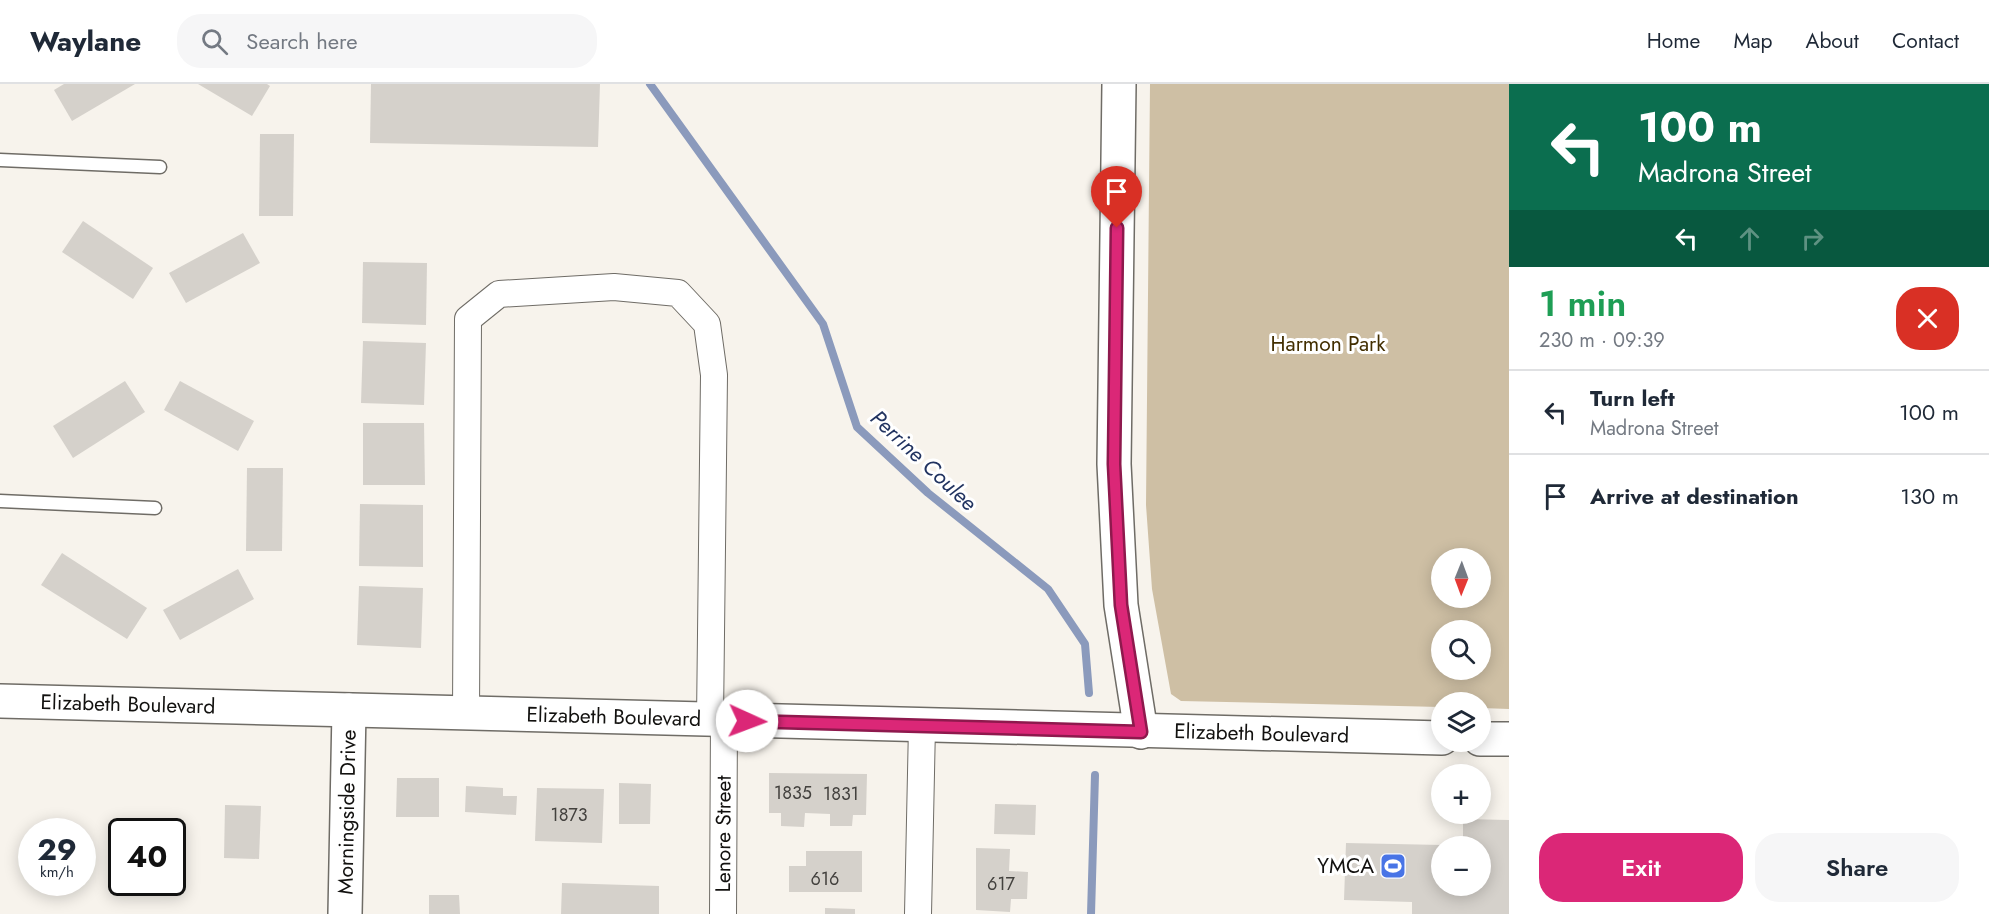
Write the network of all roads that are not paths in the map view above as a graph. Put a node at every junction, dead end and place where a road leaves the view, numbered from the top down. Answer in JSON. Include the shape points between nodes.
{"nodes":[{"id":1,"x":1119,"y":84,"type":"edge"},
{"id":2,"x":0,"y":160,"type":"edge"},
{"id":3,"x":160,"y":167,"type":"dead end"},
{"id":4,"x":0,"y":501,"type":"edge"},
{"id":5,"x":155,"y":508,"type":"dead end"},
{"id":6,"x":0,"y":701,"type":"edge"},
{"id":7,"x":348,"y":710,"type":"junction"},
{"id":8,"x":466,"y":714,"type":"junction"},
{"id":9,"x":717,"y":720,"type":"junction"},
{"id":10,"x":922,"y":726,"type":"junction"},
{"id":11,"x":1141,"y":732,"type":"junction"},
{"id":12,"x":1431,"y":738,"type":"edge"},
{"id":13,"x":1491,"y":739,"type":"edge"},
{"id":14,"x":1509,"y":739,"type":"edge"},
{"id":15,"x":345,"y":914,"type":"edge"},
{"id":16,"x":723,"y":914,"type":"edge"},
{"id":17,"x":918,"y":914,"type":"edge"}],
"edges":[{"from":1,"to":11,"type":"street","via":[[1114,464],[1121,605]]},
{"from":2,"to":3,"type":"lane"},
{"from":4,"to":5,"type":"lane"},
{"from":6,"to":7,"type":"street","name":"Elizabeth Boulevard"},
{"from":7,"to":8,"type":"street","name":"Elizabeth Boulevard"},
{"from":7,"to":15,"type":"street","name":"Morningside Drive"},
{"from":8,"to":9,"type":"street","name":"Elizabeth Boulevard"},
{"from":8,"to":9,"type":"street","name":"Lenore Street","via":[[468,319],[499,294],[614,287],[678,293],[707,324],[714,375]]},
{"from":9,"to":10,"type":"street","name":"Elizabeth Boulevard"},
{"from":9,"to":16,"type":"street","name":"Lenore Street"},
{"from":10,"to":11,"type":"street","name":"Elizabeth Boulevard"},
{"from":10,"to":17,"type":"street"},
{"from":11,"to":12,"type":"street","name":"Elizabeth Boulevard"},
{"from":13,"to":14,"type":"street"}]}
